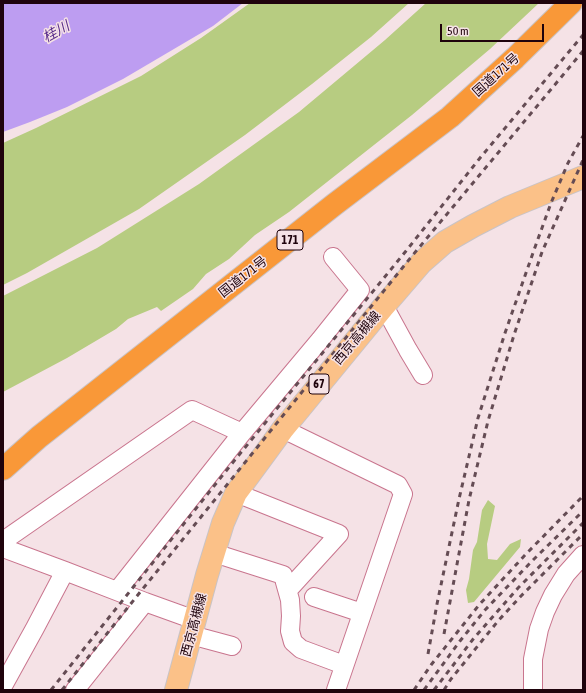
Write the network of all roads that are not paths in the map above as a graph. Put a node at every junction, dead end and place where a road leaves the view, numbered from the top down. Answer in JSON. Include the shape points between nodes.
{"nodes":[{"id":1,"x":571,"y":3,"type":"edge"},
{"id":2,"x":583,"y":177,"type":"edge"},
{"id":3,"x":333,"y":257,"type":"dead end"},
{"id":4,"x":384,"y":306,"type":"junction"},
{"id":5,"x":340,"y":316,"type":"junction"},
{"id":6,"x":362,"y":332,"type":"junction"},
{"id":7,"x":423,"y":374,"type":"dead end"},
{"id":8,"x":283,"y":429,"type":"junction"},
{"id":9,"x":242,"y":433,"type":"junction"},
{"id":10,"x":3,"y":469,"type":"edge"},
{"id":11,"x":236,"y":493,"type":"junction"},
{"id":12,"x":3,"y":541,"type":"edge"},
{"id":13,"x":3,"y":548,"type":"edge"},
{"id":14,"x":214,"y":553,"type":"junction"},
{"id":15,"x":583,"y":555,"type":"edge"},
{"id":16,"x":65,"y":571,"type":"junction"},
{"id":17,"x":288,"y":590,"type":"junction"},
{"id":18,"x":117,"y":591,"type":"junction"},
{"id":19,"x":314,"y":597,"type":"dead end"},
{"id":20,"x":145,"y":602,"type":"junction"},
{"id":21,"x":362,"y":613,"type":"junction"},
{"id":22,"x":193,"y":628,"type":"junction"},
{"id":23,"x":232,"y":646,"type":"dead end"},
{"id":24,"x":344,"y":665,"type":"junction"},
{"id":25,"x":3,"y":686,"type":"edge"},
{"id":26,"x":75,"y":690,"type":"edge"},
{"id":27,"x":176,"y":690,"type":"edge"},
{"id":28,"x":336,"y":690,"type":"edge"},
{"id":29,"x":533,"y":690,"type":"edge"}],
"edges":[{"from":1,"to":10,"type":"highway","name":"国道171号","number":"171","via":[[450,117],[335,204],[39,437]]},
{"from":2,"to":4,"type":"main road","name":"西京高槻線","number":"67","via":[[510,207],[445,242],[421,263]]},
{"from":3,"to":5,"type":"street","via":[[360,290]]},
{"from":4,"to":6,"type":"main road","name":"西京高槻線","number":"67"},
{"from":4,"to":7,"type":"street"},
{"from":5,"to":6,"type":"street"},
{"from":5,"to":9,"type":"street"},
{"from":6,"to":8,"type":"main road","name":"西京高槻線","number":"67"},
{"from":8,"to":11,"type":"main road","name":"西京高槻線","number":"67"},
{"from":8,"to":21,"type":"street","via":[[398,485],[402,490],[403,494]]},
{"from":9,"to":12,"type":"street","via":[[192,410]]},
{"from":9,"to":18,"type":"street"},
{"from":11,"to":14,"type":"main road","name":"西京高槻線","number":"67"},
{"from":11,"to":17,"type":"street","via":[[339,534]]},
{"from":13,"to":16,"type":"street"},
{"from":14,"to":17,"type":"street","via":[[283,575]]},
{"from":14,"to":22,"type":"main road","name":"西京高槻線","number":"67"},
{"from":15,"to":29,"type":"street","via":[[566,574],[544,612],[533,660]]},
{"from":16,"to":18,"type":"street"},
{"from":16,"to":25,"type":"street"},
{"from":17,"to":24,"type":"street","via":[[291,608],[290,631],[294,642],[301,649]]},
{"from":18,"to":20,"type":"street"},
{"from":19,"to":21,"type":"street"},
{"from":20,"to":22,"type":"street"},
{"from":20,"to":26,"type":"street"},
{"from":21,"to":24,"type":"street"},
{"from":22,"to":23,"type":"street"},
{"from":22,"to":27,"type":"main road","name":"西京高槻線","number":"67"},
{"from":24,"to":28,"type":"street"}]}
